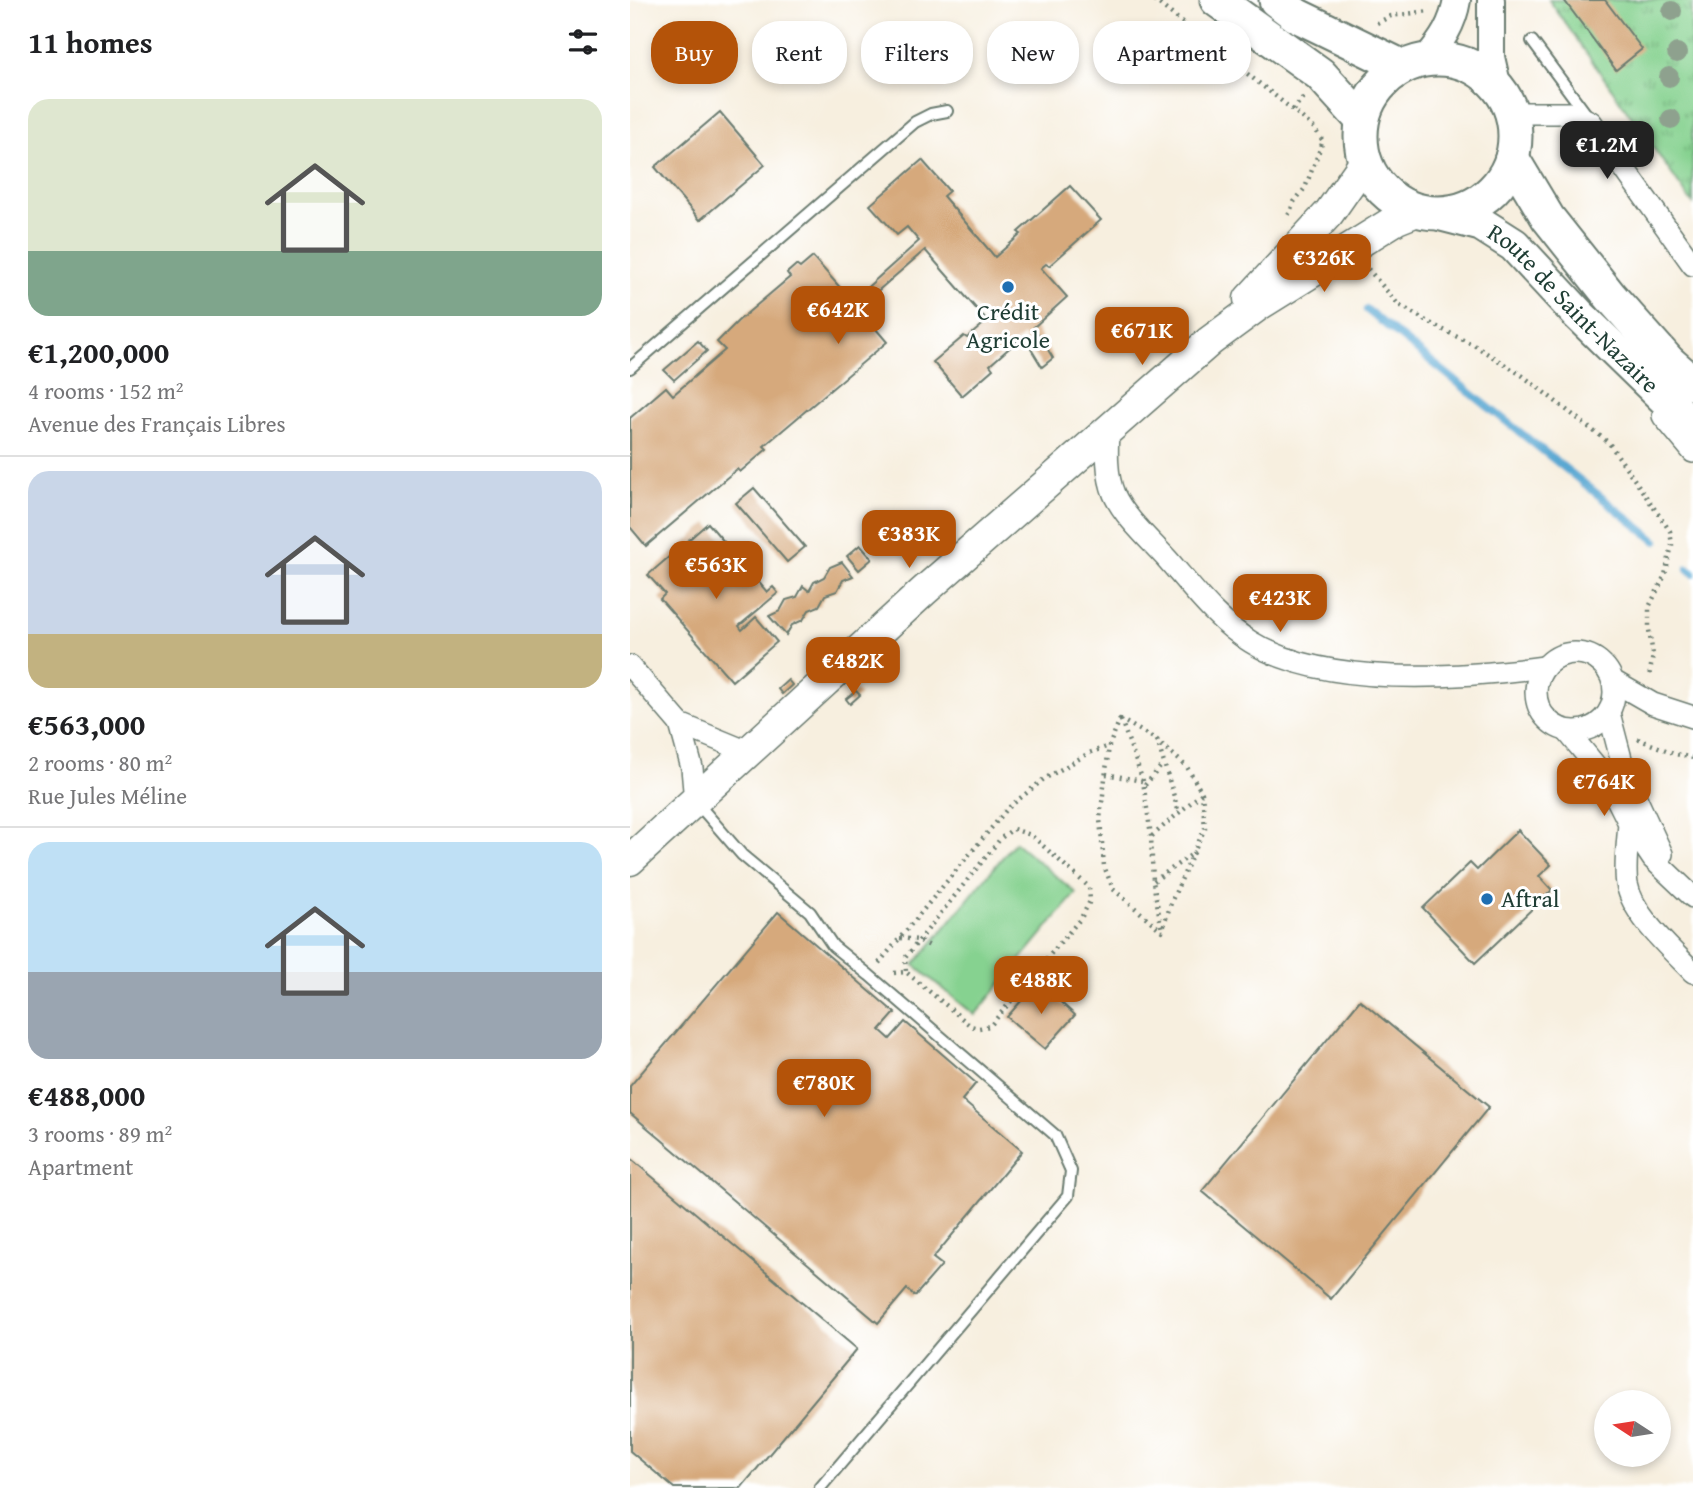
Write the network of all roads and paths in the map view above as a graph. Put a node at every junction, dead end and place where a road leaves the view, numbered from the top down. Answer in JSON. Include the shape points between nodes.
{"nodes":[{"id":1,"x":1154,"y":0,"type":"edge"},
{"id":2,"x":1217,"y":0,"type":"edge"},
{"id":3,"x":1276,"y":0,"type":"edge"},
{"id":4,"x":1457,"y":0,"type":"edge"},
{"id":5,"x":1489,"y":3,"type":"edge"},
{"id":6,"x":1532,"y":41,"type":"dead end"},
{"id":7,"x":1415,"y":63,"type":"junction"},
{"id":8,"x":1505,"y":100,"type":"junction"},
{"id":9,"x":947,"y":111,"type":"dead end"},
{"id":10,"x":1362,"y":120,"type":"junction"},
{"id":11,"x":1591,"y":122,"type":"junction"},
{"id":12,"x":1512,"y":158,"type":"junction"},
{"id":13,"x":1364,"y":163,"type":"junction"},
{"id":14,"x":1305,"y":188,"type":"junction"},
{"id":15,"x":1430,"y":212,"type":"junction"},
{"id":16,"x":1329,"y":213,"type":"junction"},
{"id":17,"x":1283,"y":225,"type":"dead end"},
{"id":18,"x":1352,"y":247,"type":"junction"},
{"id":19,"x":1693,"y":265,"type":"edge"},
{"id":20,"x":1579,"y":315,"type":"junction"},
{"id":21,"x":1210,"y":341,"type":"junction"},
{"id":22,"x":1685,"y":366,"type":"edge"},
{"id":23,"x":630,"y":368,"type":"edge"},
{"id":24,"x":1693,"y":426,"type":"edge"},
{"id":25,"x":1108,"y":431,"type":"junction"},
{"id":26,"x":1693,"y":452,"type":"edge"},
{"id":27,"x":630,"y":666,"type":"edge"},
{"id":28,"x":1544,"y":667,"type":"junction"},
{"id":29,"x":1612,"y":681,"type":"junction"},
{"id":30,"x":1648,"y":682,"type":"dead end"},
{"id":31,"x":1609,"y":713,"type":"junction"},
{"id":32,"x":1693,"y":717,"type":"edge"},
{"id":33,"x":1120,"y":719,"type":"junction"},
{"id":34,"x":680,"y":724,"type":"junction"},
{"id":35,"x":1567,"y":731,"type":"junction"},
{"id":36,"x":1635,"y":738,"type":"dead end"},
{"id":37,"x":1157,"y":740,"type":"junction"},
{"id":38,"x":1109,"y":746,"type":"junction"},
{"id":39,"x":748,"y":752,"type":"junction"},
{"id":40,"x":1693,"y":758,"type":"edge"},
{"id":41,"x":1164,"y":764,"type":"junction"},
{"id":42,"x":1106,"y":774,"type":"junction"},
{"id":43,"x":1144,"y":783,"type":"junction"},
{"id":44,"x":1202,"y":793,"type":"junction"},
{"id":45,"x":695,"y":801,"type":"junction"},
{"id":46,"x":1179,"y":813,"type":"junction"},
{"id":47,"x":1629,"y":823,"type":"junction"},
{"id":48,"x":1152,"y":836,"type":"junction"},
{"id":49,"x":1196,"y":851,"type":"junction"},
{"id":50,"x":630,"y":860,"type":"edge"},
{"id":51,"x":1672,"y":875,"type":"junction"},
{"id":52,"x":1153,"y":882,"type":"junction"},
{"id":53,"x":1693,"y":897,"type":"edge"},
{"id":54,"x":1162,"y":931,"type":"junction"},
{"id":55,"x":899,"y":938,"type":"junction"},
{"id":56,"x":918,"y":940,"type":"junction"},
{"id":57,"x":930,"y":946,"type":"dead end"},
{"id":58,"x":1693,"y":972,"type":"edge"},
{"id":59,"x":869,"y":975,"type":"junction"},
{"id":60,"x":820,"y":1488,"type":"edge"}],
"edges":[{"from":1,"to":14,"type":"path","via":[[1313,127],[1323,141]]},
{"from":2,"to":10,"type":"main road","via":[[1320,74]]},
{"from":3,"to":7,"type":"main road","via":[[1296,15]]},
{"from":4,"to":7,"type":"street","via":[[1447,31]]},
{"from":5,"to":8,"type":"street","via":[[1491,57]]},
{"from":6,"to":11,"type":"lane"},
{"from":7,"to":8,"type":"main road","via":[[1444,58],[1464,62],[1485,74]]},
{"from":7,"to":10,"type":"main road","via":[[1384,80]]},
{"from":8,"to":11,"type":"street","via":[[1572,113]]},
{"from":8,"to":12,"type":"main road","via":[[1516,135]]},
{"from":9,"to":23,"type":"lane","via":[[915,122]]},
{"from":10,"to":13,"type":"main road"},
{"from":11,"to":19,"type":"street"},
{"from":12,"to":15,"type":"main road","via":[[1502,180],[1486,197],[1465,209]]},
{"from":12,"to":22,"type":"main road","name":"Route de Saint-Nazaire","via":[[1548,218],[1610,296]]},
{"from":13,"to":15,"type":"main road","via":[[1378,186],[1395,201]]},
{"from":13,"to":16,"type":"main road"},
{"from":14,"to":16,"type":"path"},
{"from":14,"to":17,"type":"path"},
{"from":15,"to":18,"type":"main road","via":[[1397,219]]},
{"from":15,"to":20,"type":"main road","name":"Route de Saint-Nazaire","via":[[1482,224],[1514,245]]},
{"from":16,"to":21,"type":"main road"},
{"from":18,"to":21,"type":"main road","via":[[1259,304]]},
{"from":18,"to":30,"type":"path","via":[[1398,303],[1523,376],[1609,443],[1670,531],[1665,575],[1649,607],[1653,655]]},
{"from":20,"to":24,"type":"main road","name":"Route de Saint-Nazaire"},
{"from":20,"to":26,"type":"street"},
{"from":21,"to":25,"type":"main road"},
{"from":25,"to":28,"type":"street","via":[[1114,494],[1132,519],[1219,618],[1280,658],[1362,674],[1482,673]]},
{"from":25,"to":39,"type":"main road"},
{"from":27,"to":34,"type":"street"},
{"from":28,"to":29,"type":"street","via":[[1570,653],[1588,655],[1606,668]]},
{"from":28,"to":35,"type":"street","via":[[1536,698],[1542,714]]},
{"from":29,"to":31,"type":"street"},
{"from":29,"to":32,"type":"street","via":[[1653,704]]},
{"from":31,"to":35,"type":"street","via":[[1581,732]]},
{"from":31,"to":51,"type":"street","via":[[1625,774]]},
{"from":33,"to":37,"type":"path"},
{"from":33,"to":38,"type":"path"},
{"from":33,"to":43,"type":"path"},
{"from":34,"to":39,"type":"street"},
{"from":34,"to":45,"type":"street"},
{"from":35,"to":47,"type":"street","via":[[1608,781]]},
{"from":36,"to":40,"type":"path"},
{"from":37,"to":41,"type":"path"},
{"from":37,"to":44,"type":"path","via":[[1187,767]]},
{"from":38,"to":42,"type":"path"},
{"from":38,"to":55,"type":"path","via":[[1044,779],[1008,808]]},
{"from":39,"to":45,"type":"main road"},
{"from":41,"to":43,"type":"path"},
{"from":41,"to":46,"type":"path"},
{"from":42,"to":43,"type":"path"},
{"from":42,"to":54,"type":"path","via":[[1100,819],[1104,866],[1113,889]]},
{"from":43,"to":48,"type":"path"},
{"from":44,"to":46,"type":"path"},
{"from":44,"to":49,"type":"path","via":[[1205,828]]},
{"from":45,"to":50,"type":"main road"},
{"from":45,"to":59,"type":"lane","via":[[742,855],[810,912],[833,946]]},
{"from":46,"to":48,"type":"path"},
{"from":47,"to":51,"type":"street","via":[[1653,859]]},
{"from":47,"to":58,"type":"street","via":[[1627,884],[1637,909]]},
{"from":48,"to":52,"type":"path"},
{"from":49,"to":52,"type":"path"},
{"from":49,"to":54,"type":"path"},
{"from":51,"to":53,"type":"street"},
{"from":52,"to":54,"type":"path"},
{"from":55,"to":56,"type":"path"},
{"from":55,"to":59,"type":"path"},
{"from":56,"to":56,"type":"path","via":[[905,958],[906,972],[971,1026],[990,1026],[1082,918],[1090,901],[1089,887],[1031,835],[1013,828]]},
{"from":56,"to":57,"type":"path"},
{"from":59,"to":60,"type":"lane","via":[[1055,1135],[1071,1171],[1068,1196]]}]}
